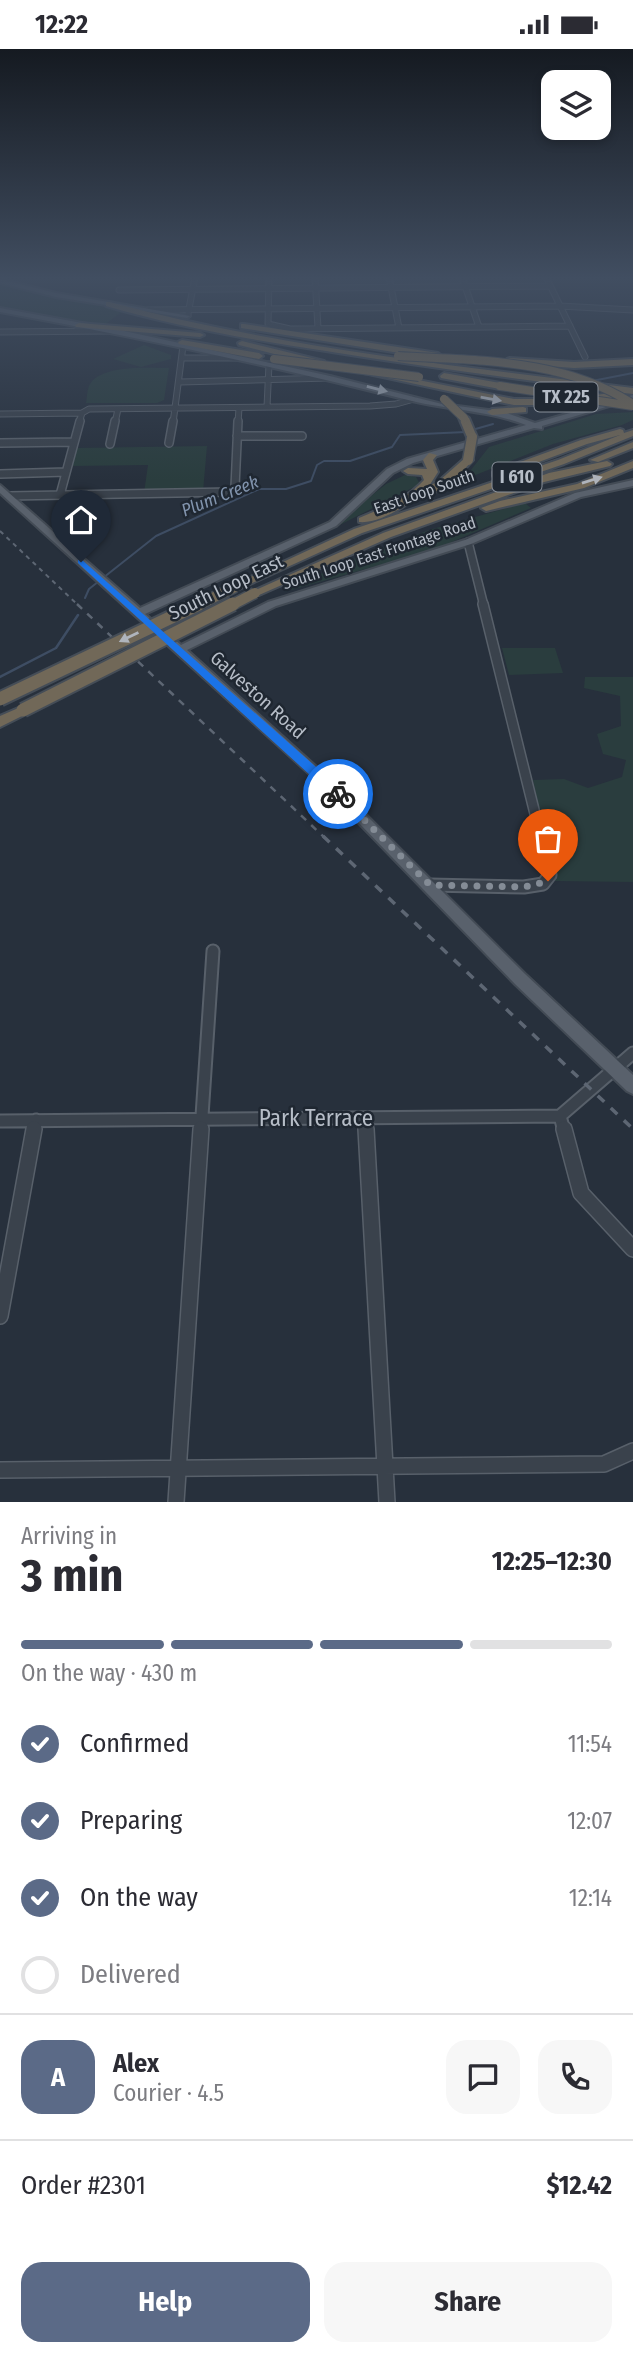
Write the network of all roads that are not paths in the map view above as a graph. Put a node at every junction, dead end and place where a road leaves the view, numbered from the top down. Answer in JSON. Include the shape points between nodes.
{"nodes":[{"id":1,"x":178,"y":345,"type":"edge"},
{"id":2,"x":184,"y":345,"type":"edge"},
{"id":3,"x":258,"y":345,"type":"edge"},
{"id":4,"x":270,"y":345,"type":"edge"},
{"id":5,"x":289,"y":345,"type":"edge"},
{"id":6,"x":373,"y":345,"type":"edge"},
{"id":7,"x":578,"y":345,"type":"edge"},
{"id":8,"x":183,"y":346,"type":"junction"},
{"id":9,"x":380,"y":346,"type":"junction"},
{"id":10,"x":322,"y":349,"type":"junction"},
{"id":11,"x":584,"y":357,"type":"dead end"},
{"id":12,"x":183,"y":358,"type":"junction"},
{"id":13,"x":238,"y":358,"type":"junction"},
{"id":14,"x":271,"y":362,"type":"junction"},
{"id":15,"x":633,"y":362,"type":"edge"},
{"id":16,"x":510,"y":372,"type":"junction"},
{"id":17,"x":330,"y":377,"type":"junction"},
{"id":18,"x":388,"y":377,"type":"junction"},
{"id":19,"x":268,"y":381,"type":"junction"},
{"id":20,"x":469,"y":381,"type":"junction"},
{"id":21,"x":180,"y":382,"type":"junction"},
{"id":22,"x":605,"y":392,"type":"junction"},
{"id":23,"x":633,"y":398,"type":"edge"},
{"id":24,"x":414,"y":399,"type":"junction"},
{"id":25,"x":267,"y":407,"type":"junction"},
{"id":26,"x":175,"y":408,"type":"junction"},
{"id":27,"x":239,"y":408,"type":"junction"},
{"id":28,"x":118,"y":409,"type":"junction"},
{"id":29,"x":492,"y":412,"type":"junction"},
{"id":30,"x":82,"y":413,"type":"junction"},
{"id":31,"x":0,"y":414,"type":"edge"},
{"id":32,"x":516,"y":417,"type":"junction"},
{"id":33,"x":537,"y":425,"type":"junction"},
{"id":34,"x":633,"y":431,"type":"edge"},
{"id":35,"x":511,"y":432,"type":"junction"},
{"id":36,"x":237,"y":436,"type":"junction"},
{"id":37,"x":302,"y":436,"type":"dead end"},
{"id":38,"x":74,"y":442,"type":"junction"},
{"id":39,"x":0,"y":443,"type":"edge"},
{"id":40,"x":169,"y":443,"type":"dead end"},
{"id":41,"x":110,"y":444,"type":"dead end"},
{"id":42,"x":633,"y":445,"type":"edge"},
{"id":43,"x":633,"y":457,"type":"edge"},
{"id":44,"x":431,"y":459,"type":"junction"},
{"id":45,"x":633,"y":464,"type":"edge"},
{"id":46,"x":408,"y":471,"type":"junction"},
{"id":47,"x":66,"y":472,"type":"junction"},
{"id":48,"x":0,"y":474,"type":"edge"},
{"id":49,"x":429,"y":480,"type":"junction"},
{"id":50,"x":537,"y":481,"type":"junction"},
{"id":51,"x":633,"y":484,"type":"edge"},
{"id":52,"x":0,"y":488,"type":"edge"},
{"id":53,"x":61,"y":495,"type":"junction"},
{"id":54,"x":365,"y":495,"type":"junction"},
{"id":55,"x":9,"y":496,"type":"junction"},
{"id":56,"x":395,"y":512,"type":"junction"},
{"id":57,"x":387,"y":535,"type":"junction"},
{"id":58,"x":468,"y":543,"type":"junction"},
{"id":59,"x":305,"y":554,"type":"joint"},
{"id":60,"x":320,"y":563,"type":"joint"},
{"id":61,"x":138,"y":613,"type":"junction"},
{"id":62,"x":179,"y":650,"type":"junction"},
{"id":63,"x":0,"y":699,"type":"edge"},
{"id":64,"x":0,"y":722,"type":"edge"},
{"id":65,"x":430,"y":885,"type":"junction"},
{"id":66,"x":213,"y":951,"type":"dead end"},
{"id":67,"x":633,"y":1052,"type":"edge"},
{"id":68,"x":614,"y":1069,"type":"junction"},
{"id":69,"x":633,"y":1086,"type":"edge"},
{"id":70,"x":560,"y":1116,"type":"junction"},
{"id":71,"x":202,"y":1118,"type":"junction"},
{"id":72,"x":365,"y":1119,"type":"junction"},
{"id":73,"x":36,"y":1120,"type":"junction"},
{"id":74,"x":0,"y":1121,"type":"edge"},
{"id":75,"x":633,"y":1248,"type":"edge"},
{"id":76,"x":0,"y":1316,"type":"edge"},
{"id":77,"x":633,"y":1451,"type":"edge"},
{"id":78,"x":385,"y":1466,"type":"junction"},
{"id":79,"x":178,"y":1468,"type":"junction"},
{"id":80,"x":0,"y":1470,"type":"edge"},
{"id":81,"x":176,"y":1502,"type":"edge"},
{"id":82,"x":387,"y":1502,"type":"edge"}],
"edges":[{"from":1,"to":8,"type":"main road"},
{"from":2,"to":14,"type":"highway"},
{"from":3,"to":18,"type":"highway"},
{"from":4,"to":20,"type":"highway","number":"TX 225"},
{"from":5,"to":10,"type":"highway","number":"TX 225"},
{"from":6,"to":9,"type":"highway"},
{"from":7,"to":11,"type":"street"},
{"from":8,"to":12,"type":"street"},
{"from":8,"to":13,"type":"main road"},
{"from":9,"to":15,"type":"highway","via":[[574,365]]},
{"from":9,"to":16,"type":"highway"},
{"from":10,"to":16,"type":"highway","number":"TX 225"},
{"from":10,"to":23,"type":"highway","bridge":true,"via":[[558,371]]},
{"from":12,"to":13,"type":"street"},
{"from":12,"to":21,"type":"street"},
{"from":13,"to":14,"type":"main road"},
{"from":14,"to":17,"type":"main road"},
{"from":14,"to":19,"type":"street"},
{"from":14,"to":20,"type":"highway","bridge":true},
{"from":16,"to":22,"type":"highway","number":"TX 225","bridge":true},
{"from":17,"to":19,"type":"street"},
{"from":17,"to":24,"type":"main road","one_way":true},
{"from":18,"to":22,"type":"highway","one_way":true,"via":[[514,402],[566,402]]},
{"from":18,"to":56,"type":"highway","bridge":true,"via":[[444,399],[459,412],[472,437],[468,460],[443,483]]},
{"from":19,"to":21,"type":"street"},
{"from":19,"to":25,"type":"street"},
{"from":20,"to":23,"type":"highway","number":"TX 225","bridge":true},
{"from":21,"to":26,"type":"street"},
{"from":22,"to":23,"type":"highway"},
{"from":22,"to":29,"type":"highway","via":[[539,409]]},
{"from":23,"to":33,"type":"main road","name":"South Loop East Frontage Road"},
{"from":24,"to":25,"type":"street","via":[[370,406]]},
{"from":24,"to":29,"type":"main road"},
{"from":25,"to":27,"type":"street"},
{"from":26,"to":27,"type":"street"},
{"from":26,"to":28,"type":"street"},
{"from":26,"to":40,"type":"street"},
{"from":27,"to":36,"type":"street"},
{"from":28,"to":30,"type":"street"},
{"from":28,"to":41,"type":"street"},
{"from":29,"to":32,"type":"main road"},
{"from":30,"to":31,"type":"street"},
{"from":30,"to":38,"type":"street"},
{"from":32,"to":33,"type":"main road"},
{"from":32,"to":35,"type":"main road","via":[[525,424]]},
{"from":33,"to":35,"type":"main road","name":"South Loop East Frontage Road"},
{"from":33,"to":44,"type":"main road","name":"South Loop East Frontage Road"},
{"from":34,"to":56,"type":"highway","name":"East Loop South","number":"I 610","via":[[561,462]]},
{"from":34,"to":56,"type":"highway","via":[[583,442]]},
{"from":35,"to":44,"type":"main road","name":"South Loop East Frontage Road"},
{"from":36,"to":37,"type":"street"},
{"from":36,"to":53,"type":"street","via":[[235,487],[227,493]]},
{"from":38,"to":39,"type":"street"},
{"from":38,"to":47,"type":"street"},
{"from":42,"to":50,"type":"highway","name":"East Loop South","number":"I 610"},
{"from":43,"to":50,"type":"highway"},
{"from":44,"to":46,"type":"main road","name":"South Loop East Frontage Road"},
{"from":44,"to":49,"type":"highway"},
{"from":44,"to":54,"type":"main road","name":"South Loop East Frontage Road","via":[[390,471]]},
{"from":57,"to":45,"type":"highway","one_way":true,"via":[[550,493]]},
{"from":46,"to":49,"type":"highway","via":[[426,472]]},
{"from":46,"to":54,"type":"main road","name":"South Loop East Frontage Road"},
{"from":47,"to":48,"type":"street"},
{"from":47,"to":53,"type":"street"},
{"from":49,"to":56,"type":"highway"},
{"from":50,"to":57,"type":"highway","name":"East Loop South","number":"I 610"},
{"from":51,"to":58,"type":"main road","name":"South Loop East Frontage Road","via":[[578,495]]},
{"from":52,"to":55,"type":"main road","name":"Galveston Road"},
{"from":53,"to":55,"type":"street"},
{"from":54,"to":61,"type":"main road","name":"South Loop East Frontage Road","via":[[333,524]]},
{"from":55,"to":61,"type":"main road","name":"Galveston Road"},
{"from":56,"to":59,"type":"highway","name":"East Loop South","number":"I 610"},
{"from":57,"to":60,"type":"highway","name":"East Loop South","number":"I 610"},
{"from":58,"to":62,"type":"main road","name":"South Loop East Frontage Road","via":[[272,604]]},
{"from":58,"to":65,"type":"street","via":[[549,867],[548,881],[524,887]]},
{"from":59,"to":63,"type":"highway","name":"South Loop East","number":"I 610","one_way":true,"bridge":true},
{"from":60,"to":64,"type":"highway","name":"South Loop East","number":"I 610","bridge":true},
{"from":61,"to":62,"type":"main road","name":"Galveston Road"},
{"from":62,"to":65,"type":"main road","name":"Galveston Road","via":[[329,785]]},
{"from":65,"to":68,"type":"main road","name":"Galveston Road"},
{"from":66,"to":71,"type":"street"},
{"from":67,"to":68,"type":"street"},
{"from":68,"to":69,"type":"main road","name":"Galveston Road"},
{"from":68,"to":70,"type":"street"},
{"from":70,"to":72,"type":"street","name":"Park Terrace"},
{"from":70,"to":75,"type":"street","via":[[581,1193]]},
{"from":71,"to":72,"type":"street","name":"Park Terrace"},
{"from":71,"to":73,"type":"street","name":"Park Terrace"},
{"from":71,"to":79,"type":"street"},
{"from":72,"to":78,"type":"street"},
{"from":73,"to":74,"type":"street","name":"Park Terrace"},
{"from":73,"to":76,"type":"street"},
{"from":77,"to":78,"type":"street","via":[[604,1464]]},
{"from":78,"to":79,"type":"street"},
{"from":78,"to":82,"type":"street"},
{"from":79,"to":80,"type":"street"},
{"from":79,"to":81,"type":"street"}]}
